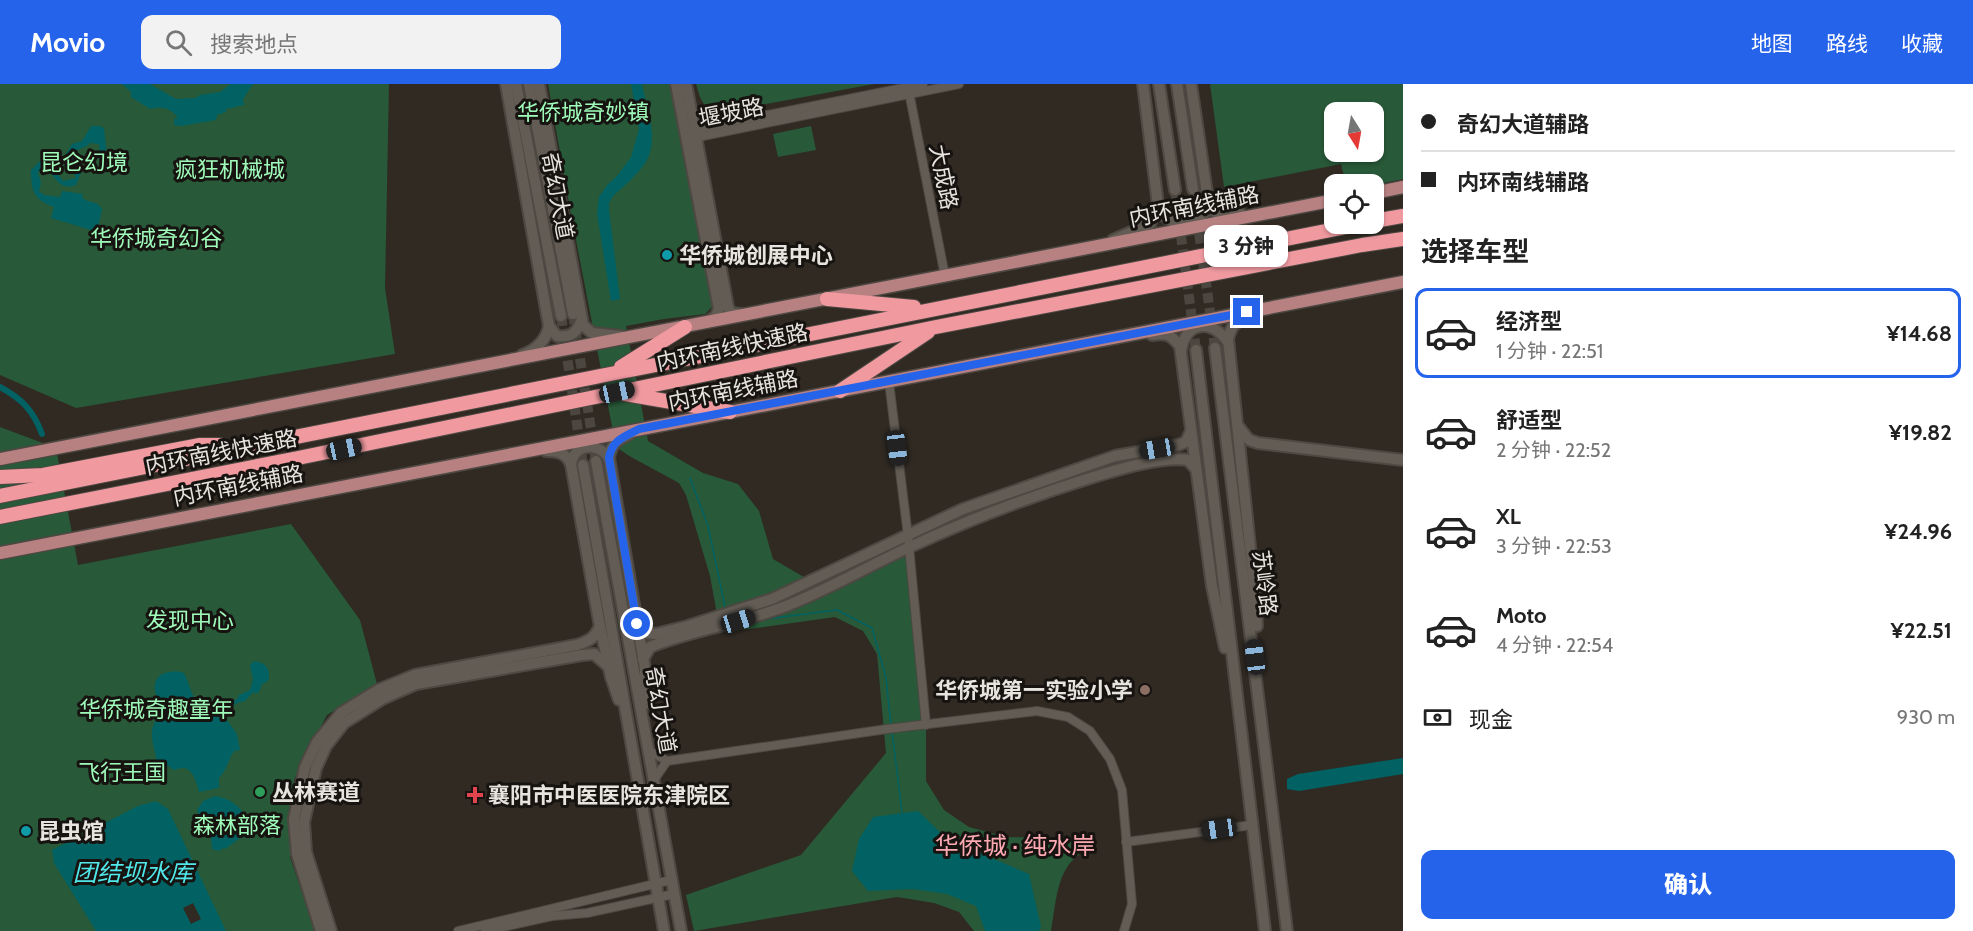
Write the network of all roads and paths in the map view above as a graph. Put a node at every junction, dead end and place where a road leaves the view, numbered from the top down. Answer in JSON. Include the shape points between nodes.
{"nodes":[{"id":1,"x":506,"y":84,"type":"edge"},
{"id":2,"x":516,"y":84,"type":"edge"},
{"id":3,"x":529,"y":84,"type":"edge"},
{"id":4,"x":539,"y":84,"type":"edge"},
{"id":5,"x":676,"y":84,"type":"edge"},
{"id":6,"x":686,"y":84,"type":"edge"},
{"id":7,"x":923,"y":84,"type":"edge"},
{"id":8,"x":959,"y":84,"type":"edge"},
{"id":9,"x":1143,"y":84,"type":"edge"},
{"id":10,"x":1159,"y":84,"type":"edge"},
{"id":11,"x":1177,"y":84,"type":"edge"},
{"id":12,"x":1191,"y":84,"type":"edge"},
{"id":13,"x":909,"y":89,"type":"edge"},
{"id":14,"x":546,"y":121,"type":"junction"},
{"id":15,"x":514,"y":127,"type":"junction"},
{"id":16,"x":690,"y":134,"type":"junction"},
{"id":17,"x":528,"y":146,"type":"junction"},
{"id":18,"x":541,"y":146,"type":"junction"},
{"id":19,"x":1403,"y":187,"type":"edge"},
{"id":20,"x":1193,"y":189,"type":"tunnel mouth"},
{"id":21,"x":1175,"y":190,"type":"tunnel mouth"},
{"id":22,"x":1384,"y":191,"type":"edge"},
{"id":23,"x":1324,"y":202,"type":"edge"},
{"id":24,"x":1158,"y":205,"type":"junction"},
{"id":25,"x":1209,"y":207,"type":"junction"},
{"id":26,"x":1272,"y":213,"type":"junction"},
{"id":27,"x":1403,"y":216,"type":"edge"},
{"id":28,"x":1384,"y":219,"type":"edge"},
{"id":29,"x":1324,"y":231,"type":"edge"},
{"id":30,"x":1403,"y":239,"type":"edge"},
{"id":31,"x":1096,"y":247,"type":"junction"},
{"id":32,"x":945,"y":276,"type":"junction"},
{"id":33,"x":1403,"y":282,"type":"edge"},
{"id":34,"x":827,"y":299,"type":"junction"},
{"id":35,"x":931,"y":308,"type":"junction"},
{"id":36,"x":1270,"y":308,"type":"junction"},
{"id":37,"x":744,"y":315,"type":"junction"},
{"id":38,"x":561,"y":316,"type":"tunnel mouth"},
{"id":39,"x":578,"y":316,"type":"junction"},
{"id":40,"x":707,"y":322,"type":"junction"},
{"id":41,"x":549,"y":326,"type":"junction"},
{"id":42,"x":685,"y":327,"type":"junction"},
{"id":43,"x":936,"y":327,"type":"junction"},
{"id":44,"x":634,"y":337,"type":"junction"},
{"id":45,"x":1107,"y":339,"type":"junction"},
{"id":46,"x":1228,"y":342,"type":"junction"},
{"id":47,"x":1215,"y":348,"type":"tunnel mouth"},
{"id":48,"x":1196,"y":350,"type":"tunnel mouth"},
{"id":49,"x":1181,"y":351,"type":"junction"},
{"id":50,"x":495,"y":363,"type":"junction"},
{"id":51,"x":612,"y":372,"type":"junction"},
{"id":52,"x":889,"y":382,"type":"junction"},
{"id":53,"x":840,"y":391,"type":"junction"},
{"id":54,"x":617,"y":392,"type":"junction"},
{"id":55,"x":730,"y":412,"type":"junction"},
{"id":56,"x":1237,"y":425,"type":"junction"},
{"id":57,"x":639,"y":429,"type":"junction"},
{"id":58,"x":1191,"y":431,"type":"junction"},
{"id":59,"x":270,"y":442,"type":"junction"},
{"id":60,"x":522,"y":452,"type":"junction"},
{"id":61,"x":609,"y":458,"type":"junction"},
{"id":62,"x":3,"y":459,"type":"edge"},
{"id":63,"x":1403,"y":459,"type":"edge"},
{"id":64,"x":1241,"y":460,"type":"junction"},
{"id":65,"x":596,"y":461,"type":"tunnel mouth"},
{"id":66,"x":571,"y":464,"type":"junction"},
{"id":67,"x":583,"y":465,"type":"tunnel mouth"},
{"id":68,"x":1403,"y":465,"type":"edge"},
{"id":69,"x":1196,"y":470,"type":"junction"},
{"id":70,"x":0,"y":477,"type":"edge"},
{"id":71,"x":0,"y":496,"type":"edge"},
{"id":72,"x":0,"y":517,"type":"edge"},
{"id":73,"x":908,"y":536,"type":"junction"},
{"id":74,"x":909,"y":547,"type":"junction"},
{"id":75,"x":0,"y":548,"type":"edge"},
{"id":76,"x":21,"y":549,"type":"junction"},
{"id":77,"x":0,"y":553,"type":"edge"},
{"id":78,"x":637,"y":624,"type":"junction"},
{"id":79,"x":600,"y":626,"type":"junction"},
{"id":80,"x":643,"y":659,"type":"junction"},
{"id":81,"x":609,"y":667,"type":"junction"},
{"id":82,"x":1261,"y":705,"type":"junction"},
{"id":83,"x":1239,"y":708,"type":"junction"},
{"id":84,"x":926,"y":725,"type":"junction"},
{"id":85,"x":630,"y":732,"type":"junction"},
{"id":86,"x":645,"y":732,"type":"junction"},
{"id":87,"x":648,"y":750,"type":"junction"},
{"id":88,"x":667,"y":761,"type":"junction"},
{"id":89,"x":654,"y":780,"type":"junction"},
{"id":90,"x":1252,"y":825,"type":"junction"},
{"id":91,"x":1126,"y":842,"type":"junction"},
{"id":92,"x":671,"y":880,"type":"junction"},
{"id":93,"x":656,"y":884,"type":"junction"},
{"id":94,"x":674,"y":894,"type":"junction"},
{"id":95,"x":657,"y":897,"type":"junction"},
{"id":96,"x":321,"y":931,"type":"edge"},
{"id":97,"x":331,"y":931,"type":"edge"},
{"id":98,"x":458,"y":931,"type":"edge"},
{"id":99,"x":485,"y":931,"type":"edge"},
{"id":100,"x":664,"y":931,"type":"edge"},
{"id":101,"x":681,"y":931,"type":"edge"},
{"id":102,"x":1124,"y":931,"type":"edge"},
{"id":103,"x":1265,"y":931,"type":"edge"},
{"id":104,"x":1287,"y":931,"type":"edge"}],
"edges":[{"from":1,"to":15,"type":"street"},
{"from":2,"to":17,"type":"street","name":"奇幻大道"},
{"from":3,"to":18,"type":"street","name":"奇幻大道"},
{"from":4,"to":14,"type":"street"},
{"from":5,"to":16,"type":"street"},
{"from":6,"to":16,"type":"street"},
{"from":7,"to":13,"type":"street","name":"堰坡路"},
{"from":8,"to":13,"type":"street","name":"堰坡路"},
{"from":9,"to":24,"type":"street"},
{"from":10,"to":21,"type":"street"},
{"from":11,"to":20,"type":"street"},
{"from":12,"to":25,"type":"street"},
{"from":13,"to":16,"type":"street","name":"堰坡路"},
{"from":13,"to":32,"type":"street","name":"大成路"},
{"from":14,"to":18,"type":"street"},
{"from":14,"to":39,"type":"street"},
{"from":15,"to":17,"type":"street"},
{"from":15,"to":41,"type":"street"},
{"from":16,"to":37,"type":"street","via":[[729,311]]},
{"from":16,"to":40,"type":"street","via":[[719,309]]},
{"from":17,"to":38,"type":"street","name":"奇幻大道"},
{"from":18,"to":39,"type":"street","name":"奇幻大道"},
{"from":19,"to":22,"type":"main road"},
{"from":23,"to":26,"type":"main road","name":"内环南线辅路"},
{"from":24,"to":25,"type":"street","via":[[1162,216],[1181,223],[1203,216]]},
{"from":24,"to":31,"type":"street","via":[[1150,224]]},
{"from":25,"to":26,"type":"street","via":[[1219,215]]},
{"from":26,"to":31,"type":"main road","name":"内环南线辅路"},
{"from":27,"to":28,"type":"highway"},
{"from":29,"to":35,"type":"highway","name":"内环南线快速路"},
{"from":30,"to":43,"type":"highway","name":"内环南线快速路"},
{"from":31,"to":32,"type":"main road","name":"内环南线辅路"},
{"from":32,"to":34,"type":"main road","name":"内环南线辅路"},
{"from":33,"to":36,"type":"main road","name":"内环南线辅路"},
{"from":34,"to":35,"type":"highway"},
{"from":34,"to":37,"type":"main road","name":"内环南线辅路"},
{"from":35,"to":51,"type":"highway","name":"内环南线快速路"},
{"from":36,"to":45,"type":"main road","name":"内环南线辅路"},
{"from":36,"to":46,"type":"street","via":[[1234,323]]},
{"from":37,"to":40,"type":"main road","name":"内环南线辅路"},
{"from":39,"to":41,"type":"street","via":[[578,329],[572,335],[557,336]]},
{"from":39,"to":44,"type":"street","via":[[592,333]]},
{"from":40,"to":42,"type":"main road","name":"内环南线辅路"},
{"from":41,"to":50,"type":"street","via":[[541,344]]},
{"from":42,"to":44,"type":"main road","name":"内环南线辅路"},
{"from":42,"to":51,"type":"highway"},
{"from":43,"to":53,"type":"highway"},
{"from":43,"to":54,"type":"highway","name":"内环南线快速路"},
{"from":44,"to":50,"type":"main road","name":"内环南线辅路"},
{"from":45,"to":49,"type":"street","via":[[1166,334]]},
{"from":45,"to":52,"type":"main road","name":"内环南线辅路"},
{"from":46,"to":49,"type":"street","via":[[1221,331],[1198,326],[1187,333]]},
{"from":46,"to":56,"type":"street"},
{"from":47,"to":82,"type":"street","name":"苏岭路"},
{"from":48,"to":83,"type":"street","name":"苏岭路"},
{"from":49,"to":58,"type":"street"},
{"from":50,"to":62,"type":"main road","name":"内环南线辅路"},
{"from":51,"to":59,"type":"highway","name":"内环南线快速路"},
{"from":52,"to":53,"type":"main road","name":"内环南线辅路"},
{"from":52,"to":73,"type":"street"},
{"from":53,"to":55,"type":"main road","name":"内环南线辅路"},
{"from":54,"to":55,"type":"highway"},
{"from":54,"to":72,"type":"highway","name":"内环南线快速路"},
{"from":55,"to":57,"type":"main road","name":"内环南线辅路"},
{"from":56,"to":63,"type":"street","via":[[1249,440],[1257,443]]},
{"from":56,"to":64,"type":"street"},
{"from":57,"to":60,"type":"main road","name":"内环南线辅路"},
{"from":57,"to":61,"type":"street","via":[[615,441]]},
{"from":58,"to":69,"type":"street"},
{"from":58,"to":73,"type":"street","via":[[1186,442],[1178,445],[1115,456],[1049,478],[963,509]]},
{"from":59,"to":70,"type":"highway","via":[[200,446],[43,475]]},
{"from":59,"to":71,"type":"highway","name":"内环南线快速路"},
{"from":60,"to":66,"type":"street","via":[[556,451]]},
{"from":60,"to":76,"type":"main road","name":"内环南线辅路"},
{"from":61,"to":66,"type":"street","via":[[604,450],[588,446],[579,450]]},
{"from":61,"to":78,"type":"street"},
{"from":64,"to":68,"type":"street","via":[[1253,449],[1264,449]]},
{"from":64,"to":82,"type":"street","via":[[1255,594]]},
{"from":65,"to":86,"type":"street","name":"奇幻大道"},
{"from":66,"to":79,"type":"street"},
{"from":67,"to":85,"type":"street","name":"奇幻大道"},
{"from":69,"to":74,"type":"street","via":[[1188,460],[1180,459],[1118,470],[968,521]]},
{"from":69,"to":83,"type":"street","via":[[1212,586]]},
{"from":73,"to":74,"type":"street"},
{"from":73,"to":78,"type":"street","via":[[772,600],[656,634],[646,633]]},
{"from":74,"to":80,"type":"street","via":[[826,590],[778,609],[650,647]]},
{"from":74,"to":84,"type":"street"},
{"from":75,"to":76,"type":"main road"},
{"from":76,"to":77,"type":"main road","name":"内环南线辅路"},
{"from":78,"to":80,"type":"street"},
{"from":79,"to":81,"type":"street"},
{"from":79,"to":96,"type":"street","via":[[596,636],[577,645],[415,675],[378,690],[340,713],[317,742],[305,767],[294,819],[297,854]]},
{"from":80,"to":86,"type":"street"},
{"from":81,"to":85,"type":"street"},
{"from":81,"to":97,"type":"street","via":[[594,654],[582,655],[416,684],[382,699],[344,723],[326,746],[316,768],[304,822],[306,852]]},
{"from":82,"to":104,"type":"street","name":"苏岭路"},
{"from":83,"to":90,"type":"street","name":"苏岭路"},
{"from":84,"to":88,"type":"street"},
{"from":84,"to":91,"type":"street","via":[[1037,711],[1068,717],[1090,731],[1113,762],[1122,790]]},
{"from":85,"to":93,"type":"street","name":"奇幻大道"},
{"from":86,"to":87,"type":"street","name":"奇幻大道"},
{"from":87,"to":88,"type":"street"},
{"from":87,"to":89,"type":"street","name":"奇幻大道"},
{"from":88,"to":89,"type":"street"},
{"from":89,"to":92,"type":"street","name":"奇幻大道"},
{"from":90,"to":91,"type":"street"},
{"from":90,"to":103,"type":"street","name":"苏岭路"},
{"from":91,"to":102,"type":"street","via":[[1132,904]]},
{"from":92,"to":93,"type":"street"},
{"from":92,"to":94,"type":"street","name":"奇幻大道"},
{"from":93,"to":95,"type":"street","name":"奇幻大道"},
{"from":93,"to":98,"type":"street"},
{"from":94,"to":95,"type":"street"},
{"from":94,"to":101,"type":"street","name":"奇幻大道"},
{"from":95,"to":99,"type":"street"},
{"from":95,"to":100,"type":"street","name":"奇幻大道"}]}
